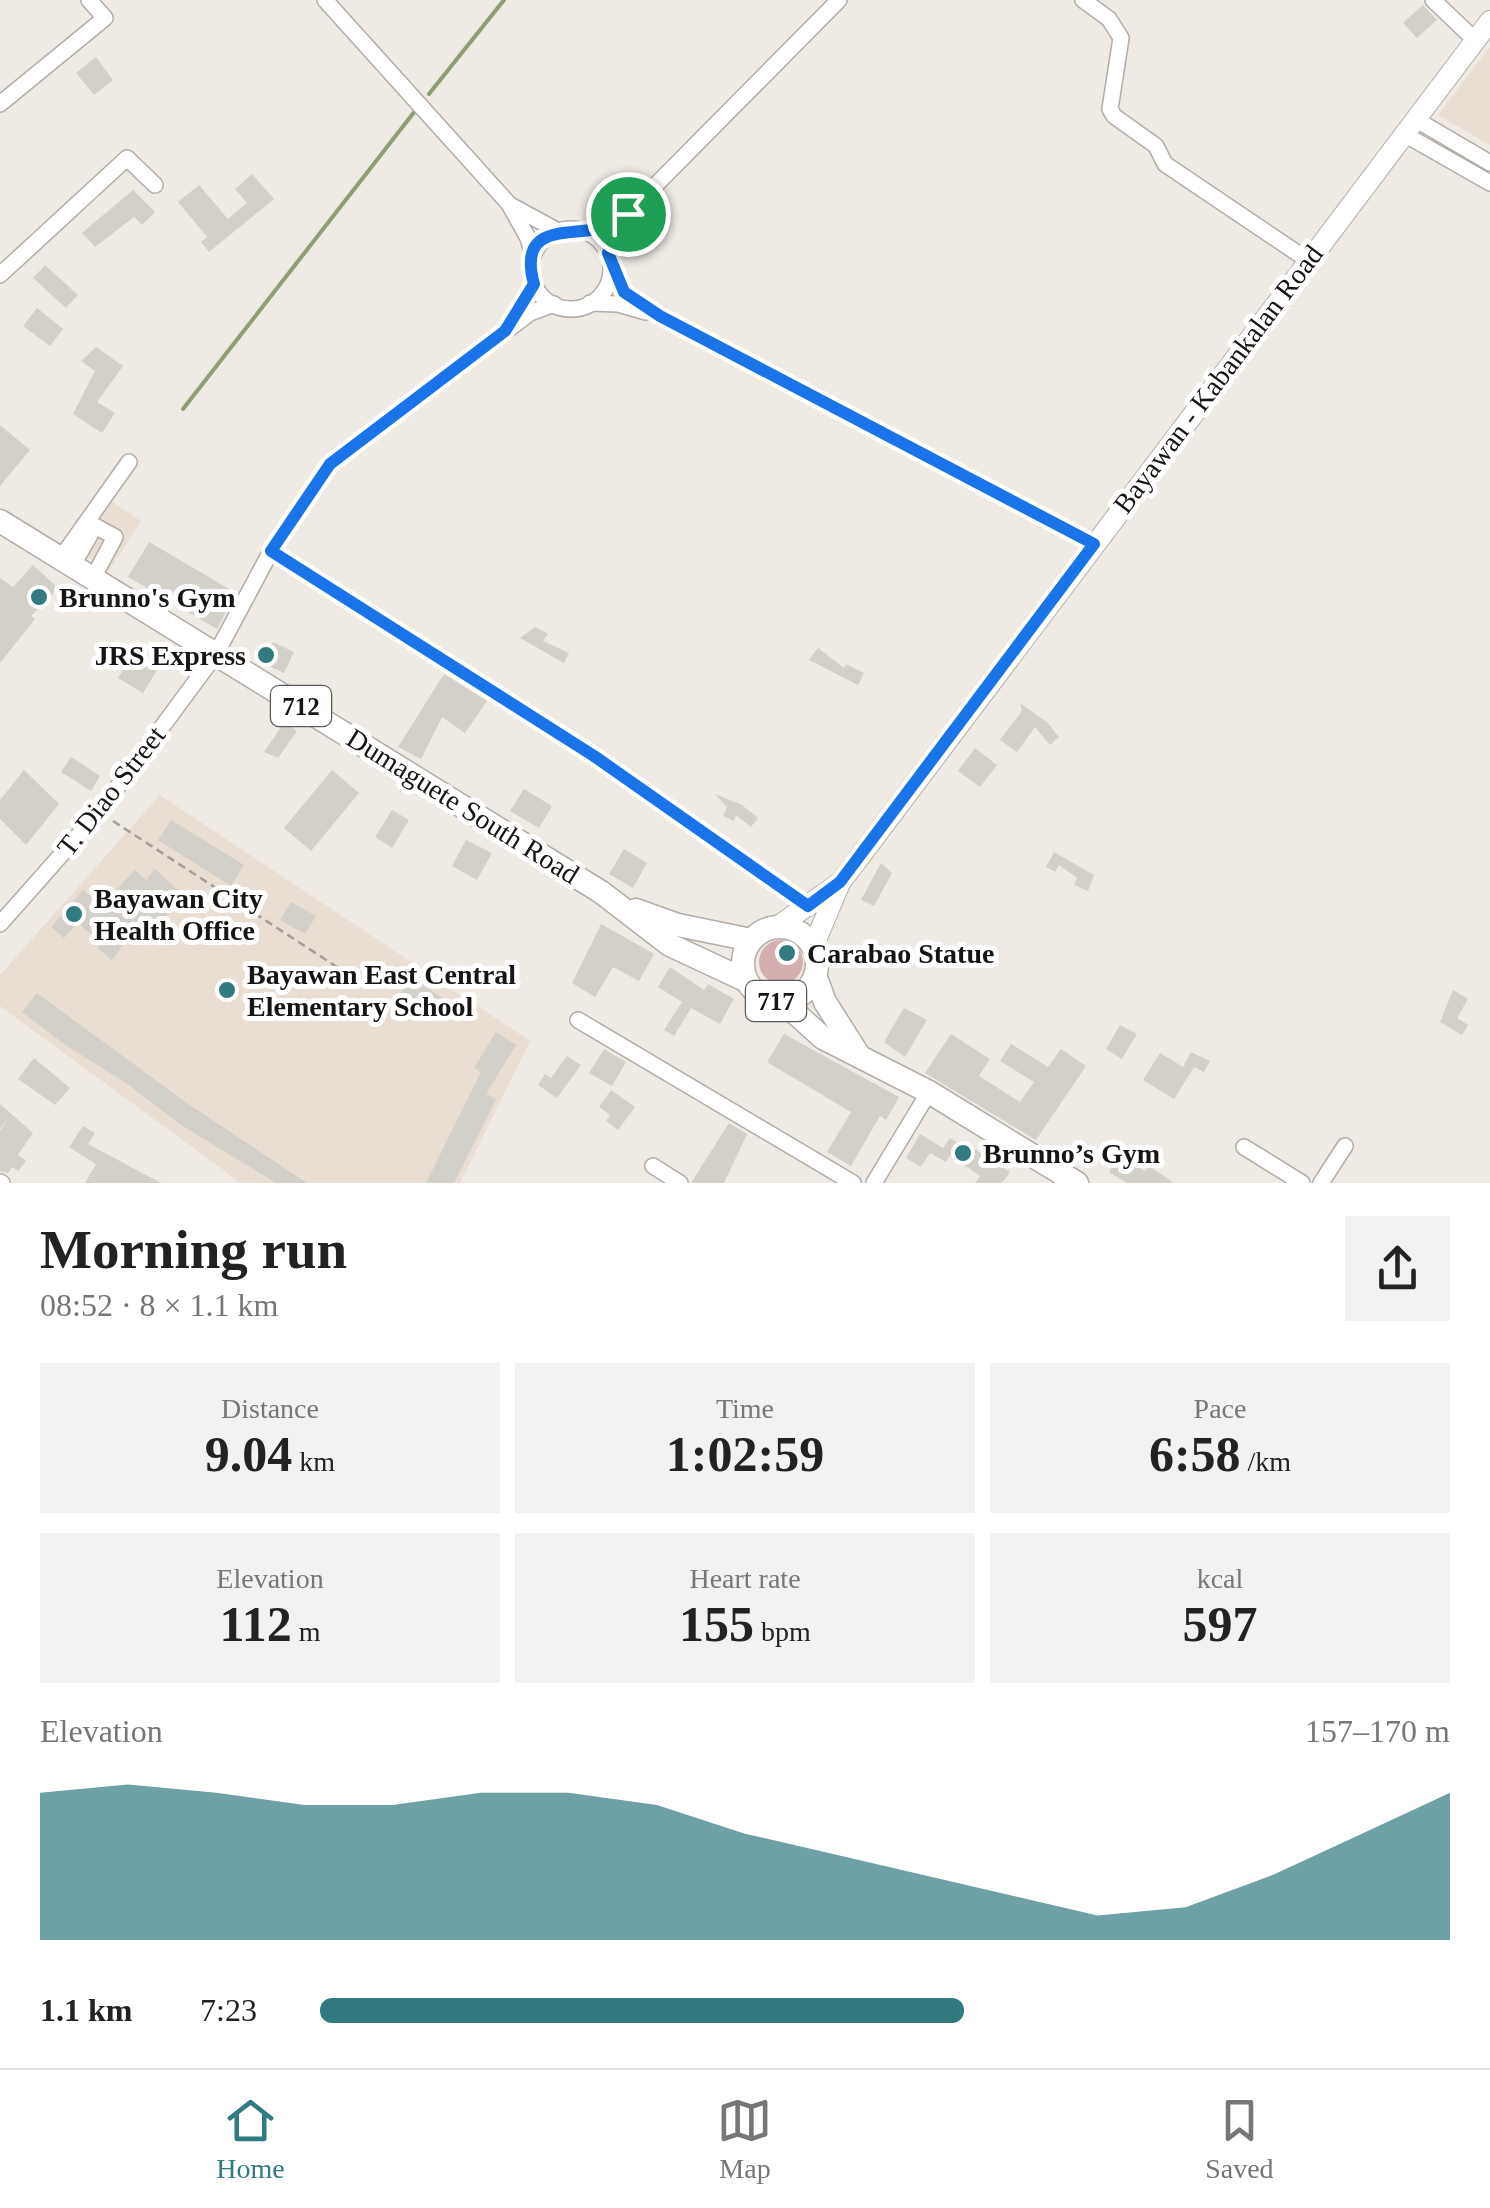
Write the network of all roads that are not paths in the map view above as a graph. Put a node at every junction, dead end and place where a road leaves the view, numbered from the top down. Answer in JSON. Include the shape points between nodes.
{"nodes":[{"id":1,"x":89,"y":0,"type":"edge"},
{"id":2,"x":325,"y":0,"type":"edge"},
{"id":3,"x":839,"y":0,"type":"edge"},
{"id":4,"x":1082,"y":0,"type":"edge"},
{"id":5,"x":1434,"y":0,"type":"edge"},
{"id":6,"x":1490,"y":21,"type":"edge"},
{"id":7,"x":1475,"y":40,"type":"junction"},
{"id":8,"x":0,"y":104,"type":"edge"},
{"id":9,"x":1410,"y":127,"type":"junction"},
{"id":10,"x":1490,"y":163,"type":"edge"},
{"id":11,"x":1490,"y":184,"type":"edge"},
{"id":12,"x":155,"y":185,"type":"dead end"},
{"id":13,"x":509,"y":204,"type":"junction"},
{"id":14,"x":628,"y":214,"type":"junction"},
{"id":15,"x":558,"y":231,"type":"junction"},
{"id":16,"x":584,"y":231,"type":"junction"},
{"id":17,"x":533,"y":256,"type":"junction"},
{"id":18,"x":1306,"y":259,"type":"junction"},
{"id":19,"x":609,"y":261,"type":"junction"},
{"id":20,"x":0,"y":275,"type":"edge"},
{"id":21,"x":534,"y":284,"type":"junction"},
{"id":22,"x":590,"y":303,"type":"junction"},
{"id":23,"x":554,"y":304,"type":"junction"},
{"id":24,"x":660,"y":316,"type":"junction"},
{"id":25,"x":505,"y":331,"type":"junction"},
{"id":26,"x":129,"y":462,"type":"dead end"},
{"id":27,"x":0,"y":521,"type":"edge"},
{"id":28,"x":1094,"y":544,"type":"junction"},
{"id":29,"x":271,"y":551,"type":"junction"},
{"id":30,"x":76,"y":567,"type":"junction"},
{"id":31,"x":216,"y":654,"type":"junction"},
{"id":32,"x":840,"y":882,"type":"junction"},
{"id":33,"x":619,"y":904,"type":"junction"},
{"id":34,"x":808,"y":906,"type":"junction"},
{"id":35,"x":2,"y":918,"type":"edge"},
{"id":36,"x":777,"y":927,"type":"junction"},
{"id":37,"x":751,"y":940,"type":"junction"},
{"id":38,"x":813,"y":947,"type":"junction"},
{"id":39,"x":815,"y":976,"type":"junction"},
{"id":40,"x":746,"y":981,"type":"junction"},
{"id":41,"x":782,"y":1002,"type":"junction"},
{"id":42,"x":578,"y":1020,"type":"dead end"},
{"id":43,"x":860,"y":1057,"type":"junction"},
{"id":44,"x":929,"y":1092,"type":"junction"},
{"id":45,"x":1344,"y":1146,"type":"dead end"},
{"id":46,"x":1244,"y":1147,"type":"dead end"},
{"id":47,"x":652,"y":1166,"type":"dead end"},
{"id":48,"x":680,"y":1183,"type":"edge"},
{"id":49,"x":853,"y":1183,"type":"edge"},
{"id":50,"x":874,"y":1183,"type":"edge"},
{"id":51,"x":1077,"y":1183,"type":"edge"},
{"id":52,"x":1302,"y":1183,"type":"edge"},
{"id":53,"x":1321,"y":1183,"type":"edge"}],
"edges":[{"from":1,"to":8,"type":"street","via":[[105,18]]},
{"from":2,"to":13,"type":"street"},
{"from":3,"to":14,"type":"street"},
{"from":4,"to":18,"type":"street","via":[[1121,38],[1114,116],[1156,146],[1166,164]]},
{"from":5,"to":7,"type":"street"},
{"from":6,"to":7,"type":"main road","name":"Bayawan - Kabankalan Road","number":"717"},
{"from":7,"to":9,"type":"main road","name":"Bayawan - Kabankalan Road","number":"717"},
{"from":9,"to":10,"type":"street"},
{"from":9,"to":11,"type":"street"},
{"from":9,"to":18,"type":"main road","name":"Bayawan - Kabankalan Road","number":"717"},
{"from":12,"to":20,"type":"street","via":[[128,158]]},
{"from":13,"to":15,"type":"street"},
{"from":13,"to":17,"type":"street"},
{"from":14,"to":16,"type":"street"},
{"from":14,"to":19,"type":"street"},
{"from":15,"to":16,"type":"street"},
{"from":15,"to":17,"type":"street"},
{"from":16,"to":19,"type":"street"},
{"from":17,"to":21,"type":"street"},
{"from":18,"to":28,"type":"main road","name":"Bayawan - Kabankalan Road","number":"717"},
{"from":19,"to":22,"type":"street","via":[[604,290]]},
{"from":19,"to":24,"type":"street","via":[[624,292]]},
{"from":21,"to":23,"type":"street"},
{"from":21,"to":25,"type":"street"},
{"from":22,"to":23,"type":"street"},
{"from":22,"to":24,"type":"street"},
{"from":23,"to":25,"type":"street"},
{"from":24,"to":28,"type":"street"},
{"from":25,"to":29,"type":"street","name":"T. Diao Street","via":[[330,464]]},
{"from":26,"to":30,"type":"street"},
{"from":27,"to":30,"type":"highway","name":"Dumaguete South Road","number":"712"},
{"from":28,"to":32,"type":"main road","name":"Bayawan - Kabankalan Road","number":"717"},
{"from":29,"to":31,"type":"street","name":"T. Diao Street"},
{"from":29,"to":34,"type":"street","via":[[594,756]]},
{"from":30,"to":31,"type":"highway","name":"Dumaguete South Road","number":"712"},
{"from":31,"to":33,"type":"highway","name":"Dumaguete South Road","number":"712"},
{"from":31,"to":35,"type":"street","name":"T. Diao Street","via":[[99,812]]},
{"from":32,"to":34,"type":"main road","name":"Bayawan - Kabankalan Road","number":"717"},
{"from":32,"to":38,"type":"main road","name":"Bayawan - Kabankalan Road","number":"717"},
{"from":33,"to":37,"type":"highway","name":"Dumaguete South Road","number":"712"},
{"from":33,"to":40,"type":"highway","name":"Dumaguete South Road","number":"712","via":[[670,945]]},
{"from":34,"to":36,"type":"main road","name":"Bayawan - Kabankalan Road","number":"717"},
{"from":36,"to":37,"type":"highway","number":"717"},
{"from":36,"to":38,"type":"highway","number":"717","via":[[804,936]]},
{"from":37,"to":40,"type":"highway","number":"717","via":[[742,967]]},
{"from":38,"to":39,"type":"highway","number":"717"},
{"from":39,"to":41,"type":"highway","number":"717","via":[[808,988]]},
{"from":39,"to":43,"type":"highway"},
{"from":40,"to":41,"type":"highway","number":"717"},
{"from":41,"to":43,"type":"highway","via":[[823,1038]]},
{"from":42,"to":49,"type":"street"},
{"from":43,"to":44,"type":"highway"},
{"from":44,"to":50,"type":"street"},
{"from":44,"to":51,"type":"highway"},
{"from":45,"to":53,"type":"street"},
{"from":46,"to":52,"type":"street"},
{"from":47,"to":48,"type":"street"}]}
